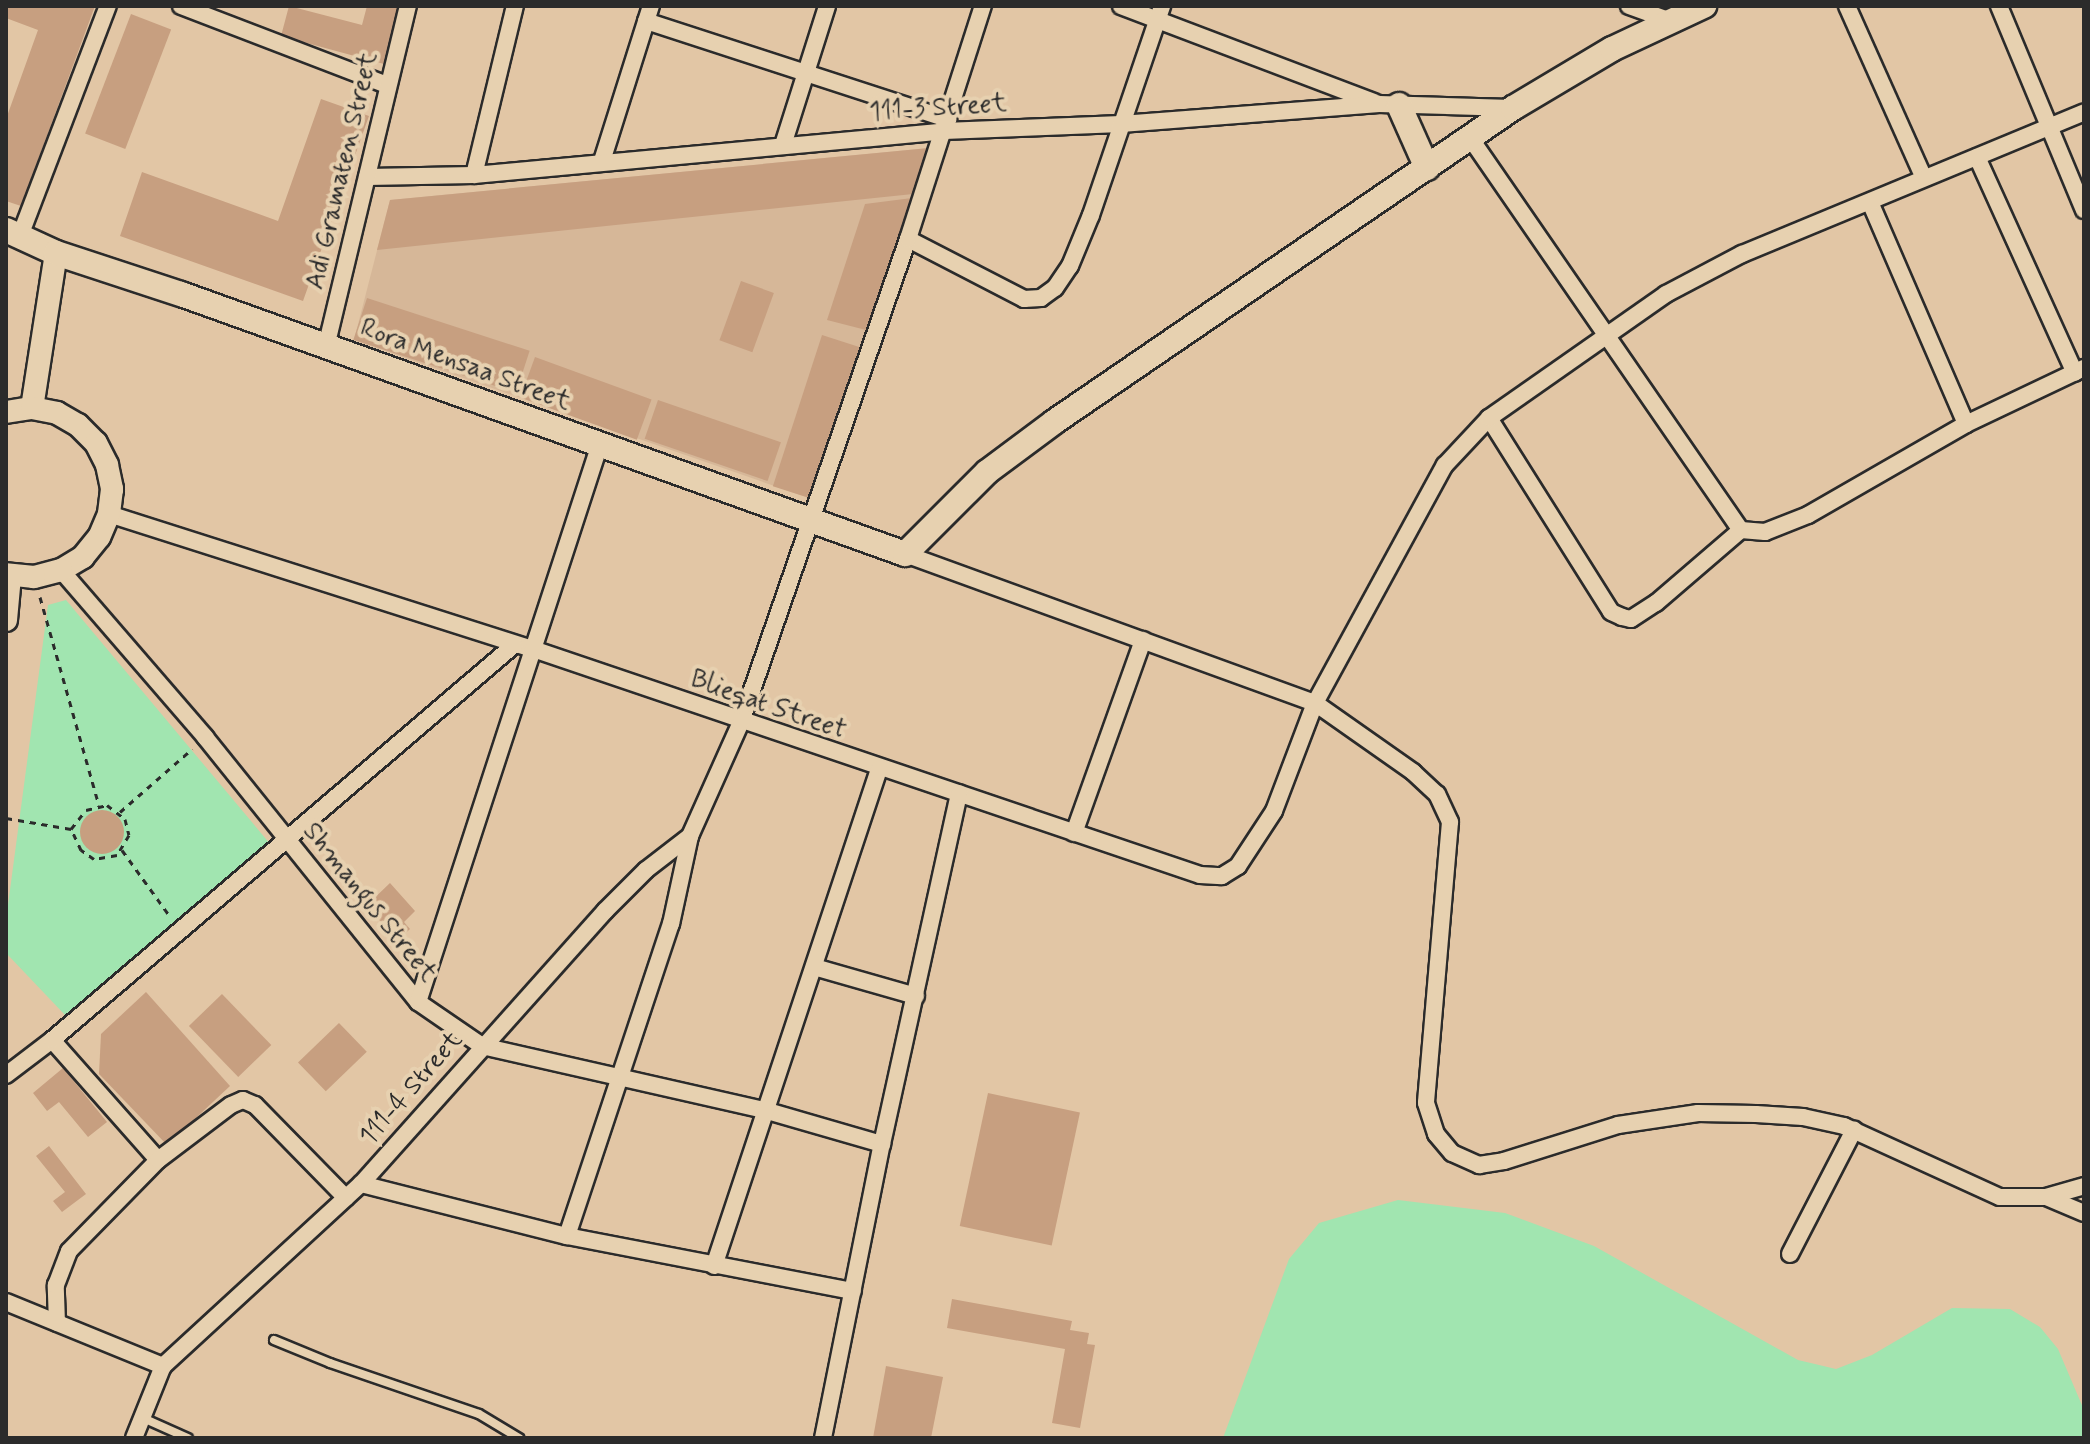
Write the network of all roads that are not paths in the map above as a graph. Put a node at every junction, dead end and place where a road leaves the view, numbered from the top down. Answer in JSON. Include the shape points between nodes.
{"nodes":[{"id":1,"x":108,"y":6,"type":"edge"},
{"id":2,"x":181,"y":6,"type":"edge"},
{"id":3,"x":408,"y":6,"type":"edge"},
{"id":4,"x":515,"y":6,"type":"edge"},
{"id":5,"x":827,"y":6,"type":"edge"},
{"id":6,"x":983,"y":6,"type":"edge"},
{"id":7,"x":1121,"y":6,"type":"edge"},
{"id":8,"x":1629,"y":6,"type":"edge"},
{"id":9,"x":1704,"y":6,"type":"edge"},
{"id":10,"x":1847,"y":6,"type":"edge"},
{"id":11,"x":1999,"y":6,"type":"edge"},
{"id":12,"x":649,"y":13,"type":"edge"},
{"id":13,"x":1160,"y":13,"type":"edge"},
{"id":14,"x":1671,"y":21,"type":"junction"},
{"id":15,"x":804,"y":75,"type":"junction"},
{"id":16,"x":387,"y":85,"type":"junction"},
{"id":17,"x":1389,"y":105,"type":"junction"},
{"id":18,"x":1513,"y":108,"type":"junction"},
{"id":19,"x":2084,"y":112,"type":"edge"},
{"id":20,"x":1121,"y":124,"type":"junction"},
{"id":21,"x":946,"y":125,"type":"junction"},
{"id":22,"x":2049,"y":127,"type":"junction"},
{"id":23,"x":1471,"y":139,"type":"junction"},
{"id":24,"x":783,"y":145,"type":"junction"},
{"id":25,"x":1977,"y":157,"type":"junction"},
{"id":26,"x":602,"y":161,"type":"junction"},
{"id":27,"x":1427,"y":168,"type":"junction"},
{"id":28,"x":474,"y":175,"type":"junction"},
{"id":29,"x":367,"y":177,"type":"junction"},
{"id":30,"x":1924,"y":178,"type":"junction"},
{"id":31,"x":1870,"y":202,"type":"junction"},
{"id":32,"x":2084,"y":210,"type":"edge"},
{"id":33,"x":13,"y":233,"type":"edge"},
{"id":34,"x":908,"y":239,"type":"junction"},
{"id":35,"x":56,"y":253,"type":"junction"},
{"id":36,"x":1608,"y":334,"type":"junction"},
{"id":37,"x":326,"y":347,"type":"junction"},
{"id":38,"x":2079,"y":370,"type":"edge"},
{"id":39,"x":32,"y":408,"type":"junction"},
{"id":40,"x":6,"y":412,"type":"edge"},
{"id":41,"x":1489,"y":418,"type":"junction"},
{"id":42,"x":1966,"y":424,"type":"junction"},
{"id":43,"x":600,"y":444,"type":"junction"},
{"id":44,"x":109,"y":514,"type":"junction"},
{"id":45,"x":810,"y":518,"type":"junction"},
{"id":46,"x":1741,"y":530,"type":"junction"},
{"id":47,"x":905,"y":554,"type":"junction"},
{"id":48,"x":61,"y":570,"type":"junction"},
{"id":49,"x":8,"y":575,"type":"edge"},
{"id":50,"x":6,"y":620,"type":"edge"},
{"id":51,"x":1143,"y":640,"type":"junction"},
{"id":52,"x":514,"y":645,"type":"junction"},
{"id":53,"x":533,"y":649,"type":"junction"},
{"id":54,"x":1315,"y":703,"type":"junction"},
{"id":55,"x":741,"y":722,"type":"junction"},
{"id":56,"x":879,"y":769,"type":"junction"},
{"id":57,"x":959,"y":793,"type":"junction"},
{"id":58,"x":1074,"y":833,"type":"junction"},
{"id":59,"x":690,"y":836,"type":"junction"},
{"id":60,"x":287,"y":840,"type":"junction"},
{"id":61,"x":814,"y":967,"type":"junction"},
{"id":62,"x":916,"y":996,"type":"junction"},
{"id":63,"x":418,"y":1002,"type":"junction"},
{"id":64,"x":52,"y":1040,"type":"junction"},
{"id":65,"x":482,"y":1046,"type":"junction"},
{"id":66,"x":6,"y":1075,"type":"edge"},
{"id":67,"x":619,"y":1078,"type":"junction"},
{"id":68,"x":764,"y":1110,"type":"junction"},
{"id":69,"x":1854,"y":1130,"type":"junction"},
{"id":70,"x":882,"y":1144,"type":"junction"},
{"id":71,"x":158,"y":1160,"type":"junction"},
{"id":72,"x":361,"y":1184,"type":"junction"},
{"id":73,"x":2084,"y":1186,"type":"edge"},
{"id":74,"x":2046,"y":1197,"type":"junction"},
{"id":75,"x":346,"y":1198,"type":"junction"},
{"id":76,"x":2084,"y":1213,"type":"edge"},
{"id":77,"x":567,"y":1236,"type":"junction"},
{"id":78,"x":1790,"y":1254,"type":"dead end"},
{"id":79,"x":714,"y":1266,"type":"junction"},
{"id":80,"x":853,"y":1291,"type":"junction"},
{"id":81,"x":6,"y":1302,"type":"edge"},
{"id":82,"x":57,"y":1323,"type":"junction"},
{"id":83,"x":274,"y":1340,"type":"dead end"},
{"id":84,"x":163,"y":1366,"type":"junction"},
{"id":85,"x":142,"y":1418,"type":"junction"},
{"id":86,"x":134,"y":1438,"type":"edge"},
{"id":87,"x":188,"y":1438,"type":"edge"},
{"id":88,"x":519,"y":1438,"type":"edge"},
{"id":89,"x":823,"y":1438,"type":"edge"}],
"edges":[{"from":1,"to":33,"type":"street"},
{"from":2,"to":16,"type":"street"},
{"from":3,"to":16,"type":"street","name":"Adi Gramaten Street"},
{"from":4,"to":28,"type":"street"},
{"from":5,"to":15,"type":"street"},
{"from":6,"to":21,"type":"street"},
{"from":7,"to":13,"type":"street"},
{"from":8,"to":14,"type":"street"},
{"from":9,"to":14,"type":"main road"},
{"from":10,"to":30,"type":"street"},
{"from":11,"to":22,"type":"street"},
{"from":12,"to":15,"type":"street"},
{"from":12,"to":26,"type":"street"},
{"from":13,"to":17,"type":"street"},
{"from":13,"to":20,"type":"street"},
{"from":14,"to":18,"type":"main road"},
{"from":15,"to":21,"type":"street"},
{"from":15,"to":24,"type":"street"},
{"from":16,"to":29,"type":"street","name":"Adi Gramaten Street"},
{"from":17,"to":18,"type":"street","name":"111-3 Street"},
{"from":17,"to":20,"type":"street","name":"111-3 Street"},
{"from":17,"to":27,"type":"main road"},
{"from":18,"to":23,"type":"main road"},
{"from":19,"to":22,"type":"street","name":"Blieqat Street"},
{"from":20,"to":21,"type":"street","name":"111-3 Street"},
{"from":20,"to":34,"type":"street","via":[[1070,266],[1041,298],[1024,299]]},
{"from":21,"to":24,"type":"street","name":"111-3 Street"},
{"from":21,"to":34,"type":"street"},
{"from":22,"to":25,"type":"street","name":"Blieqat Street"},
{"from":22,"to":32,"type":"street"},
{"from":23,"to":27,"type":"main road"},
{"from":23,"to":36,"type":"street"},
{"from":24,"to":26,"type":"street","name":"111-3 Street"},
{"from":25,"to":30,"type":"street","name":"Blieqat Street"},
{"from":25,"to":38,"type":"street"},
{"from":26,"to":28,"type":"street","name":"111-3 Street"},
{"from":27,"to":47,"type":"main road","via":[[1009,455],[944,511]]},
{"from":28,"to":29,"type":"street","name":"111-3 Street"},
{"from":29,"to":37,"type":"street","name":"Adi Gramaten Street"},
{"from":30,"to":31,"type":"street","name":"Blieqat Street"},
{"from":31,"to":36,"type":"street","name":"Blieqat Street","via":[[1742,254],[1666,294]]},
{"from":31,"to":42,"type":"street"},
{"from":33,"to":35,"type":"main road","name":"Rora Mensaa Street"},
{"from":34,"to":45,"type":"street"},
{"from":35,"to":37,"type":"main road","name":"Rora Mensaa Street"},
{"from":35,"to":39,"type":"street"},
{"from":36,"to":41,"type":"street","name":"Blieqat Street"},
{"from":36,"to":46,"type":"street"},
{"from":37,"to":43,"type":"main road","name":"Rora Mensaa Street"},
{"from":38,"to":42,"type":"street"},
{"from":39,"to":40,"type":"street"},
{"from":39,"to":44,"type":"street","via":[[57,413],[96,443],[112,489]]},
{"from":41,"to":46,"type":"street","via":[[1611,612],[1622,617],[1631,619],[1656,603]]},
{"from":41,"to":54,"type":"street","name":"Blieqat Street","via":[[1445,465]]},
{"from":42,"to":46,"type":"street","via":[[1808,515],[1765,532]]},
{"from":43,"to":45,"type":"main road","name":"Rora Mensaa Street"},
{"from":43,"to":53,"type":"street"},
{"from":44,"to":48,"type":"street","via":[[83,557]]},
{"from":44,"to":52,"type":"street","name":"Blieqat Street"},
{"from":45,"to":47,"type":"main road","name":"Rora Mensaa Street"},
{"from":45,"to":55,"type":"street"},
{"from":47,"to":51,"type":"street"},
{"from":48,"to":49,"type":"street","via":[[34,577]]},
{"from":48,"to":60,"type":"street","name":"Shmangus Street"},
{"from":49,"to":50,"type":"street"},
{"from":51,"to":54,"type":"street"},
{"from":51,"to":58,"type":"street"},
{"from":52,"to":53,"type":"street","name":"Blieqat Street"},
{"from":52,"to":60,"type":"street"},
{"from":53,"to":55,"type":"street","name":"Blieqat Street"},
{"from":53,"to":63,"type":"street"},
{"from":54,"to":58,"type":"street","name":"Blieqat Street","via":[[1274,811],[1238,866],[1222,876],[1200,875]]},
{"from":54,"to":69,"type":"street","via":[[1413,772],[1437,794],[1450,822],[1426,1103],[1436,1134],[1452,1153],[1479,1165],[1504,1161],[1618,1125],[1698,1113],[1803,1117]]},
{"from":55,"to":56,"type":"street","name":"Blieqat Street"},
{"from":55,"to":59,"type":"street"},
{"from":56,"to":57,"type":"street","name":"Blieqat Street"},
{"from":56,"to":61,"type":"street"},
{"from":57,"to":58,"type":"street","name":"Blieqat Street"},
{"from":57,"to":62,"type":"street"},
{"from":59,"to":65,"type":"street","name":"111-4 Street","via":[[605,911]]},
{"from":59,"to":67,"type":"street","via":[[671,924]]},
{"from":60,"to":63,"type":"street","name":"Shmangus Street"},
{"from":60,"to":64,"type":"street"},
{"from":61,"to":62,"type":"street"},
{"from":61,"to":68,"type":"street"},
{"from":62,"to":70,"type":"street"},
{"from":63,"to":65,"type":"street","name":"Shmangus Street"},
{"from":64,"to":66,"type":"street"},
{"from":64,"to":71,"type":"street"},
{"from":65,"to":67,"type":"street","name":"Shmangus Street"},
{"from":65,"to":72,"type":"street","name":"111-4 Street"},
{"from":67,"to":68,"type":"street","name":"Shmangus Street"},
{"from":67,"to":77,"type":"street"},
{"from":68,"to":70,"type":"street","name":"Shmangus Street"},
{"from":68,"to":79,"type":"street"},
{"from":69,"to":74,"type":"street","via":[[2000,1197]]},
{"from":69,"to":78,"type":"street"},
{"from":70,"to":80,"type":"street"},
{"from":71,"to":75,"type":"street","via":[[243,1100],[255,1105]]},
{"from":71,"to":82,"type":"street","via":[[69,1251],[56,1285]]},
{"from":72,"to":75,"type":"street","name":"111-4 Street"},
{"from":72,"to":77,"type":"street"},
{"from":73,"to":74,"type":"street"},
{"from":74,"to":76,"type":"street"},
{"from":75,"to":84,"type":"street","name":"111-4 Street"},
{"from":77,"to":79,"type":"street"},
{"from":79,"to":80,"type":"street"},
{"from":80,"to":89,"type":"street"},
{"from":81,"to":82,"type":"street"},
{"from":82,"to":84,"type":"street"},
{"from":83,"to":88,"type":"lane","via":[[479,1414]]},
{"from":84,"to":85,"type":"street"},
{"from":85,"to":86,"type":"street"},
{"from":85,"to":87,"type":"lane"}]}
